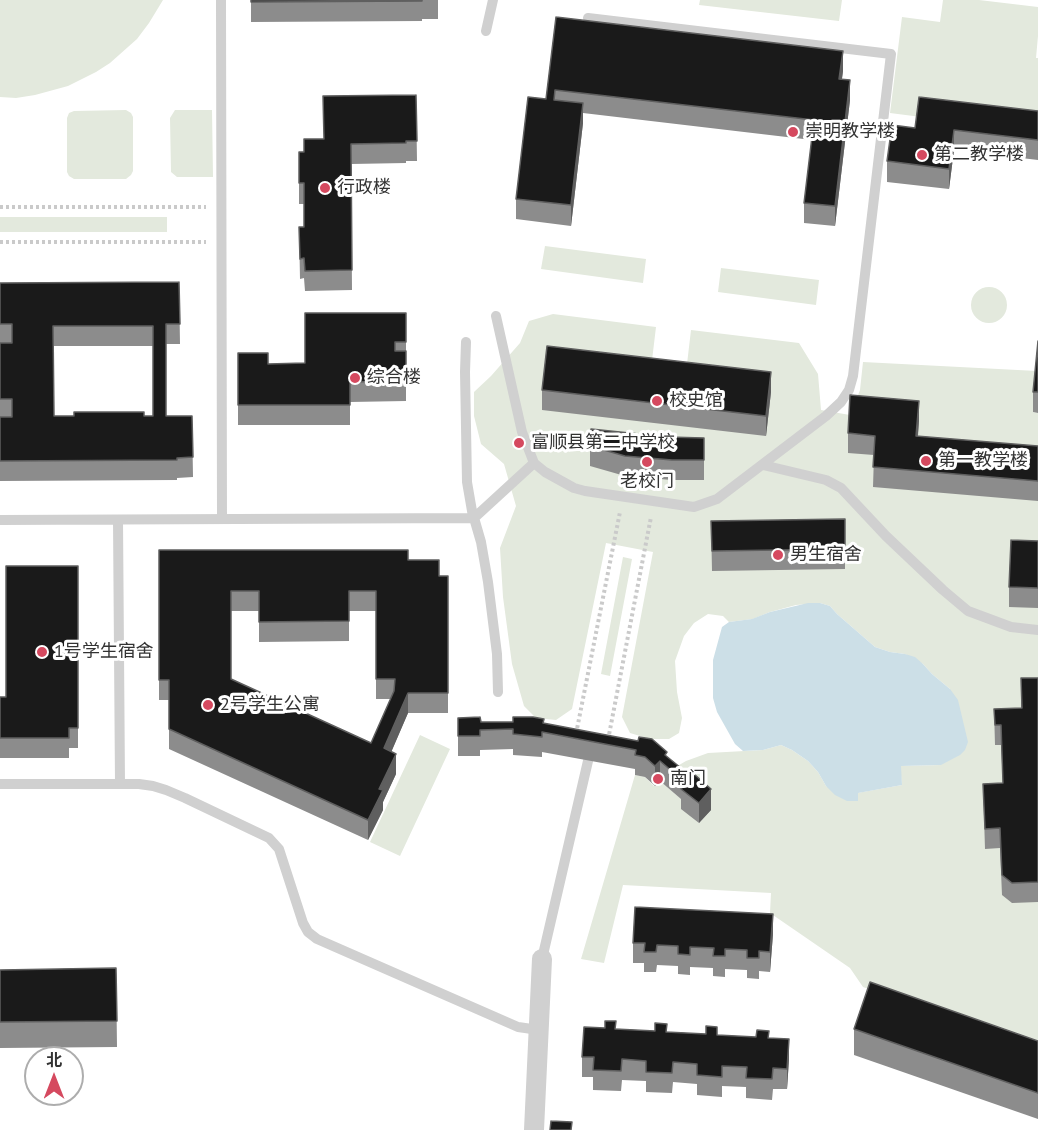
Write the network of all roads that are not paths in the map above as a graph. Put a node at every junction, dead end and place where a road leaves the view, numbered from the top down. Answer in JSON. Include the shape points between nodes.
{"nodes":[{"id":1,"x":221,"y":0,"type":"edge"},
{"id":2,"x":493,"y":0,"type":"edge"},
{"id":3,"x":588,"y":18,"type":"edge"},
{"id":4,"x":486,"y":31,"type":"dead end"},
{"id":5,"x":496,"y":315,"type":"dead end"},
{"id":6,"x":466,"y":342,"type":"dead end"},
{"id":7,"x":534,"y":463,"type":"junction"},
{"id":8,"x":763,"y":465,"type":"junction"},
{"id":9,"x":474,"y":518,"type":"junction"},
{"id":10,"x":222,"y":519,"type":"junction"},
{"id":11,"x":0,"y":520,"type":"edge"},
{"id":12,"x":118,"y":520,"type":"junction"},
{"id":13,"x":1038,"y":630,"type":"edge"},
{"id":14,"x":498,"y":692,"type":"dead end"},
{"id":15,"x":588,"y":761,"type":"road end"},
{"id":16,"x":0,"y":784,"type":"edge"},
{"id":17,"x":120,"y":784,"type":"junction"},
{"id":18,"x":542,"y":959,"type":"joint"},
{"id":19,"x":539,"y":1030,"type":"junction"},
{"id":20,"x":534,"y":1130,"type":"edge"}],
"edges":[{"from":1,"to":10,"type":"lane"},
{"from":2,"to":4,"type":"lane"},
{"from":3,"to":8,"type":"lane","via":[[891,54],[849,390],[826,416]]},
{"from":5,"to":7,"type":"lane","via":[[522,432]]},
{"from":6,"to":9,"type":"lane","via":[[467,472]]},
{"from":7,"to":8,"type":"lane","via":[[574,488],[694,507],[717,499]]},
{"from":7,"to":9,"type":"lane"},
{"from":8,"to":13,"type":"lane","via":[[826,480],[841,488],[886,536],[968,611],[1011,627]]},
{"from":9,"to":10,"type":"lane"},
{"from":9,"to":14,"type":"lane","via":[[494,617]]},
{"from":10,"to":12,"type":"lane"},
{"from":11,"to":12,"type":"lane"},
{"from":12,"to":17,"type":"lane"},
{"from":15,"to":18,"type":"lane"},
{"from":16,"to":17,"type":"lane"},
{"from":17,"to":19,"type":"lane","via":[[166,790],[269,838],[279,849],[303,923],[317,939],[518,1027]]},
{"from":18,"to":19,"type":"street"},
{"from":19,"to":20,"type":"street"}]}
